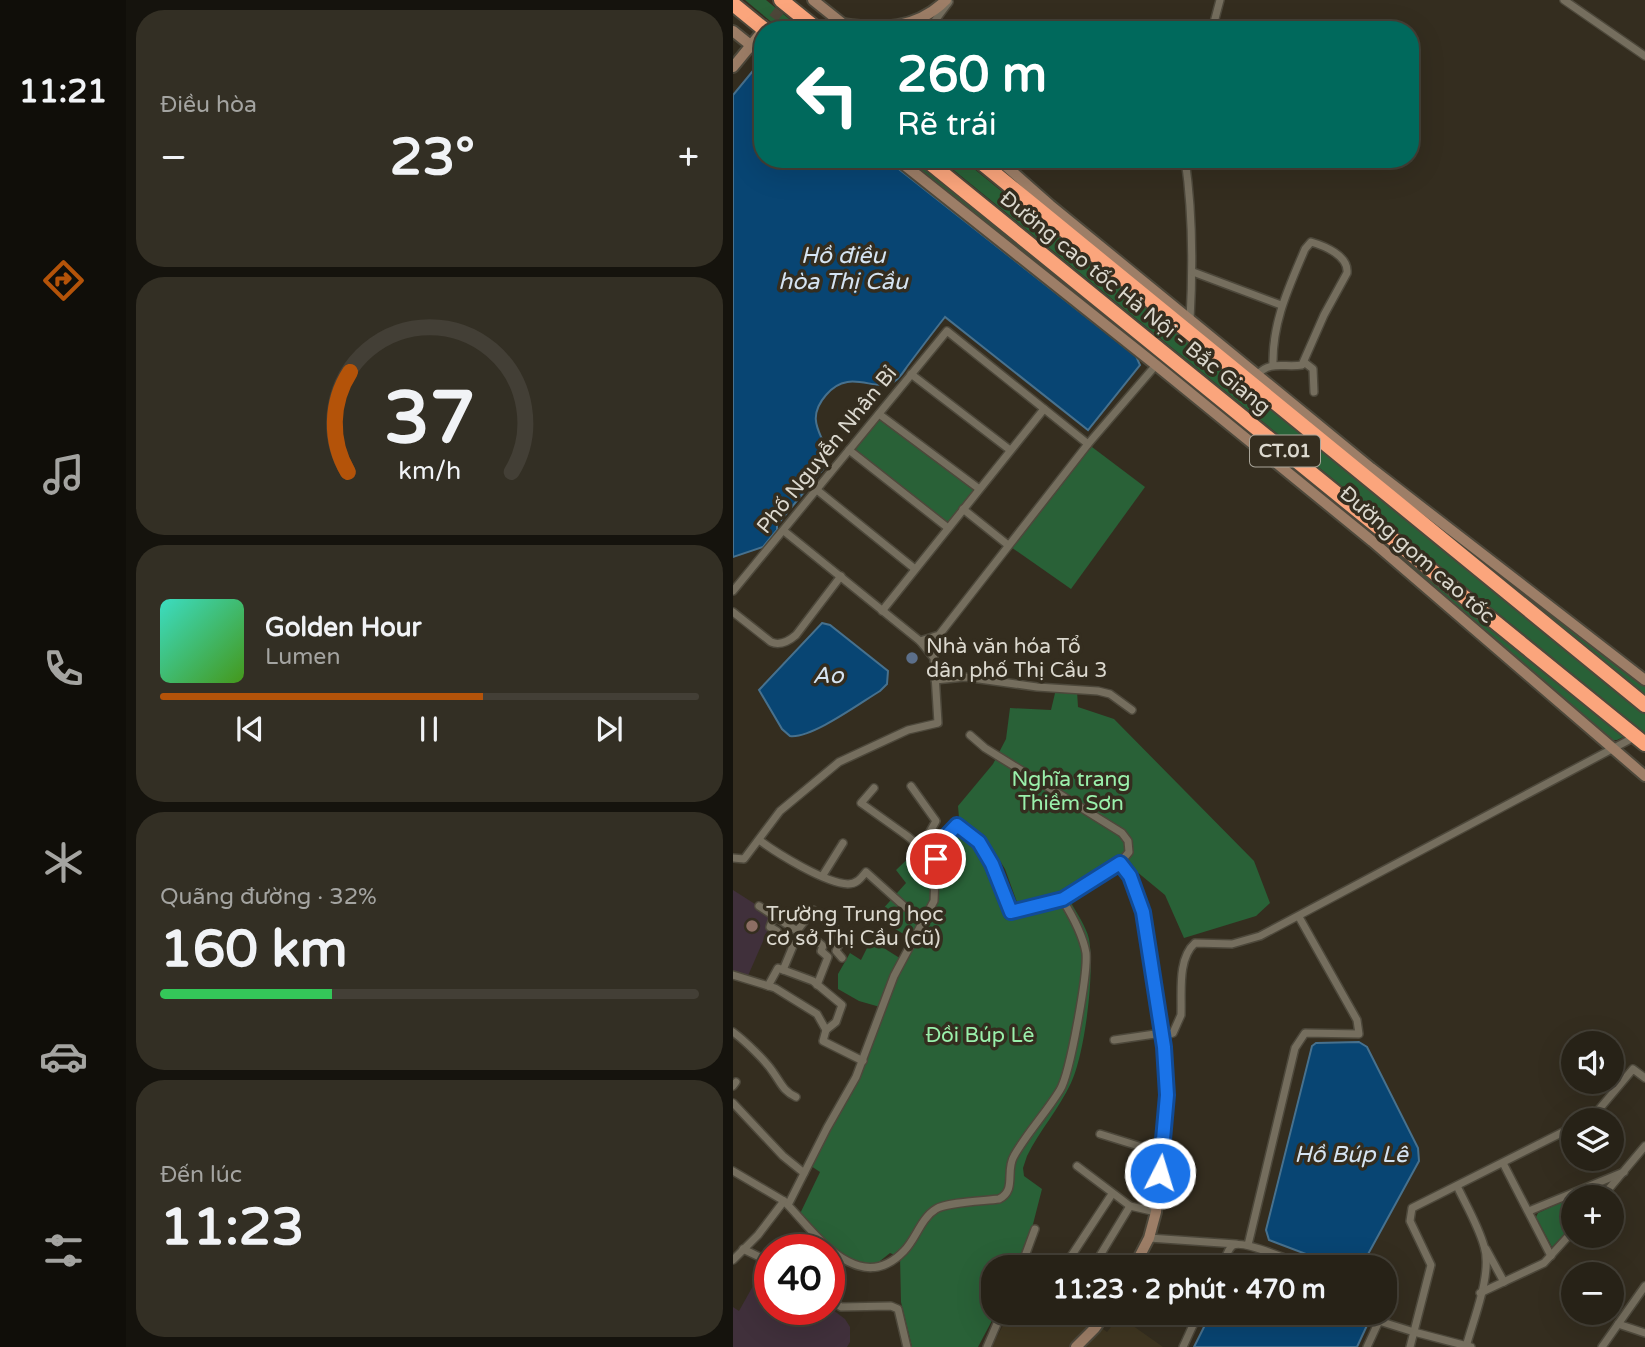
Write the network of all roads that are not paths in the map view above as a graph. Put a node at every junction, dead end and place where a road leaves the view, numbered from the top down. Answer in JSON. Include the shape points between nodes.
{"nodes":[{"id":1,"x":786,"y":0,"type":"edge"},
{"id":2,"x":812,"y":0,"type":"edge"},
{"id":3,"x":948,"y":0,"type":"edge"},
{"id":4,"x":1220,"y":0,"type":"edge"},
{"id":5,"x":1564,"y":0,"type":"edge"},
{"id":6,"x":733,"y":4,"type":"edge"},
{"id":7,"x":808,"y":21,"type":"edge"},
{"id":8,"x":838,"y":21,"type":"edge"},
{"id":9,"x":913,"y":21,"type":"edge"},
{"id":10,"x":934,"y":21,"type":"edge"},
{"id":11,"x":1214,"y":21,"type":"edge"},
{"id":12,"x":754,"y":24,"type":"edge"},
{"id":13,"x":733,"y":31,"type":"edge"},
{"id":14,"x":754,"y":42,"type":"edge"},
{"id":15,"x":751,"y":46,"type":"junction"},
{"id":16,"x":754,"y":48,"type":"edge"},
{"id":17,"x":1645,"y":56,"type":"edge"},
{"id":18,"x":733,"y":67,"type":"edge"},
{"id":19,"x":908,"y":168,"type":"edge"},
{"id":20,"x":936,"y":168,"type":"edge"},
{"id":21,"x":988,"y":168,"type":"edge"},
{"id":22,"x":1009,"y":168,"type":"edge"},
{"id":23,"x":1186,"y":168,"type":"edge"},
{"id":24,"x":1193,"y":272,"type":"junction"},
{"id":25,"x":1281,"y":305,"type":"junction"},
{"id":26,"x":1190,"y":320,"type":"junction"},
{"id":27,"x":1304,"y":362,"type":"junction"},
{"id":28,"x":1157,"y":365,"type":"junction"},
{"id":29,"x":1273,"y":365,"type":"junction"},
{"id":30,"x":911,"y":374,"type":"junction"},
{"id":31,"x":1257,"y":375,"type":"junction"},
{"id":32,"x":1314,"y":392,"type":"dead end"},
{"id":33,"x":1044,"y":409,"type":"junction"},
{"id":34,"x":879,"y":414,"type":"junction"},
{"id":35,"x":1088,"y":444,"type":"junction"},
{"id":36,"x":849,"y":450,"type":"junction"},
{"id":37,"x":1010,"y":450,"type":"junction"},
{"id":38,"x":979,"y":488,"type":"junction"},
{"id":39,"x":817,"y":490,"type":"junction"},
{"id":40,"x":963,"y":509,"type":"junction"},
{"id":41,"x":948,"y":528,"type":"junction"},
{"id":42,"x":784,"y":531,"type":"junction"},
{"id":43,"x":1008,"y":545,"type":"junction"},
{"id":44,"x":915,"y":569,"type":"junction"},
{"id":45,"x":841,"y":576,"type":"junction"},
{"id":46,"x":733,"y":591,"type":"edge"},
{"id":47,"x":882,"y":611,"type":"junction"},
{"id":48,"x":733,"y":612,"type":"edge"},
{"id":49,"x":920,"y":641,"type":"junction"},
{"id":50,"x":935,"y":680,"type":"junction"},
{"id":51,"x":1645,"y":680,"type":"edge"},
{"id":52,"x":1645,"y":705,"type":"edge"},
{"id":53,"x":1132,"y":710,"type":"dead end"},
{"id":54,"x":970,"y":734,"type":"dead end"},
{"id":55,"x":1628,"y":740,"type":"dead end"},
{"id":56,"x":1645,"y":744,"type":"edge"},
{"id":57,"x":1610,"y":748,"type":"junction"},
{"id":58,"x":1645,"y":776,"type":"edge"},
{"id":59,"x":911,"y":786,"type":"dead end"},
{"id":60,"x":874,"y":788,"type":"dead end"},
{"id":61,"x":759,"y":839,"type":"junction"},
{"id":62,"x":843,"y":843,"type":"dead end"},
{"id":63,"x":733,"y":858,"type":"edge"},
{"id":64,"x":1120,"y":863,"type":"junction"},
{"id":65,"x":823,"y":875,"type":"junction"},
{"id":66,"x":1063,"y":899,"type":"junction"},
{"id":67,"x":759,"y":906,"type":"dead end"},
{"id":68,"x":905,"y":906,"type":"dead end"},
{"id":69,"x":774,"y":916,"type":"junction"},
{"id":70,"x":1299,"y":917,"type":"junction"},
{"id":71,"x":818,"y":942,"type":"dead end"},
{"id":72,"x":842,"y":958,"type":"dead end"},
{"id":73,"x":783,"y":970,"type":"junction"},
{"id":74,"x":733,"y":975,"type":"edge"},
{"id":75,"x":817,"y":985,"type":"junction"},
{"id":76,"x":767,"y":986,"type":"junction"},
{"id":77,"x":826,"y":1030,"type":"junction"},
{"id":78,"x":733,"y":1032,"type":"edge"},
{"id":79,"x":1162,"y":1035,"type":"junction"},
{"id":80,"x":1114,"y":1040,"type":"dead end"},
{"id":81,"x":863,"y":1061,"type":"junction"},
{"id":82,"x":1645,"y":1078,"type":"edge"},
{"id":83,"x":795,"y":1097,"type":"dead end"},
{"id":84,"x":733,"y":1103,"type":"edge"},
{"id":85,"x":1600,"y":1108,"type":"edge"},
{"id":86,"x":1561,"y":1133,"type":"edge"},
{"id":87,"x":1101,"y":1134,"type":"dead end"},
{"id":88,"x":1645,"y":1146,"type":"edge"},
{"id":89,"x":1161,"y":1153,"type":"junction"},
{"id":90,"x":1503,"y":1163,"type":"junction"},
{"id":91,"x":1077,"y":1166,"type":"dead end"},
{"id":92,"x":733,"y":1171,"type":"edge"},
{"id":93,"x":1624,"y":1172,"type":"junction"},
{"id":94,"x":804,"y":1173,"type":"junction"},
{"id":95,"x":1613,"y":1185,"type":"edge"},
{"id":96,"x":1457,"y":1186,"type":"junction"},
{"id":97,"x":1112,"y":1194,"type":"junction"},
{"id":98,"x":786,"y":1203,"type":"junction"},
{"id":99,"x":1130,"y":1206,"type":"junction"},
{"id":100,"x":1529,"y":1211,"type":"junction"},
{"id":101,"x":1156,"y":1212,"type":"junction"},
{"id":102,"x":1035,"y":1229,"type":"dead end"},
{"id":103,"x":1149,"y":1238,"type":"junction"},
{"id":104,"x":1237,"y":1244,"type":"junction"},
{"id":105,"x":1248,"y":1245,"type":"junction"},
{"id":106,"x":1561,"y":1245,"type":"edge"},
{"id":107,"x":1484,"y":1246,"type":"junction"},
{"id":108,"x":743,"y":1249,"type":"junction"},
{"id":109,"x":754,"y":1254,"type":"edge"},
{"id":110,"x":1025,"y":1255,"type":"edge"},
{"id":111,"x":1072,"y":1255,"type":"edge"},
{"id":112,"x":1100,"y":1255,"type":"edge"},
{"id":113,"x":1140,"y":1255,"type":"edge"},
{"id":114,"x":1228,"y":1255,"type":"edge"},
{"id":115,"x":1275,"y":1255,"type":"edge"},
{"id":116,"x":1551,"y":1256,"type":"junction"},
{"id":117,"x":733,"y":1260,"type":"edge"},
{"id":118,"x":1504,"y":1282,"type":"junction"},
{"id":119,"x":1645,"y":1286,"type":"edge"},
{"id":120,"x":1480,"y":1293,"type":"junction"},
{"id":121,"x":845,"y":1307,"type":"edge"},
{"id":122,"x":1624,"y":1316,"type":"edge"},
{"id":123,"x":996,"y":1325,"type":"edge"},
{"id":124,"x":1093,"y":1325,"type":"edge"},
{"id":125,"x":1193,"y":1325,"type":"edge"},
{"id":126,"x":1375,"y":1325,"type":"edge"},
{"id":127,"x":1397,"y":1325,"type":"edge"},
{"id":128,"x":1617,"y":1325,"type":"edge"},
{"id":129,"x":1621,"y":1325,"type":"edge"},
{"id":130,"x":1414,"y":1332,"type":"junction"},
{"id":131,"x":1645,"y":1333,"type":"edge"},
{"id":132,"x":907,"y":1347,"type":"edge"},
{"id":133,"x":987,"y":1347,"type":"edge"},
{"id":134,"x":1076,"y":1347,"type":"edge"},
{"id":135,"x":1183,"y":1347,"type":"edge"},
{"id":136,"x":1367,"y":1347,"type":"edge"},
{"id":137,"x":1410,"y":1347,"type":"edge"},
{"id":138,"x":1468,"y":1347,"type":"edge"},
{"id":139,"x":1602,"y":1347,"type":"edge"}],
"edges":[{"from":1,"to":7,"type":"highway"},
{"from":2,"to":8,"type":"main road"},
{"from":3,"to":9,"type":"main road"},
{"from":3,"to":10,"type":"street"},
{"from":4,"to":11,"type":"street"},
{"from":5,"to":17,"type":"street"},
{"from":6,"to":12,"type":"highway"},
{"from":13,"to":15,"type":"main road"},
{"from":14,"to":15,"type":"main road"},
{"from":15,"to":16,"type":"main road"},
{"from":15,"to":18,"type":"main road"},
{"from":19,"to":28,"type":"main road","name":"Đường gom cao tốc"},
{"from":20,"to":56,"type":"highway","name":"Đường cao tốc Hà Nội - Bắc Giang","number":"CT.01"},
{"from":21,"to":52,"type":"highway","name":"Đường cao tốc Hà Nội - Bắc Giang","number":"CT.01"},
{"from":22,"to":26,"type":"main road","name":"Đường gom cao tốc"},
{"from":23,"to":24,"type":"street"},
{"from":24,"to":25,"type":"street"},
{"from":24,"to":26,"type":"street"},
{"from":25,"to":27,"type":"street","via":[[1311,242],[1346,262],[1347,273]]},
{"from":25,"to":29,"type":"street"},
{"from":26,"to":31,"type":"main road","name":"Đường gom cao tốc"},
{"from":27,"to":29,"type":"street"},
{"from":27,"to":32,"type":"street","via":[[1313,369]]},
{"from":28,"to":35,"type":"street"},
{"from":28,"to":57,"type":"main road","name":"Đường gom cao tốc","via":[[1372,541]]},
{"from":29,"to":31,"type":"street"},
{"from":30,"to":33,"type":"street","name":"Phố Nguyễn Nhân Bỉ","via":[[947,331]]},
{"from":30,"to":34,"type":"street","name":"Phố Nguyễn Nhân Bỉ"},
{"from":30,"to":37,"type":"street"},
{"from":31,"to":51,"type":"main road","name":"Đường gom cao tốc"},
{"from":33,"to":35,"type":"street"},
{"from":33,"to":37,"type":"street"},
{"from":34,"to":36,"type":"street","name":"Phố Nguyễn Nhân Bỉ"},
{"from":34,"to":38,"type":"street"},
{"from":35,"to":43,"type":"street"},
{"from":36,"to":39,"type":"street","name":"Phố Nguyễn Nhân Bỉ"},
{"from":36,"to":41,"type":"street"},
{"from":37,"to":38,"type":"street"},
{"from":38,"to":40,"type":"street"},
{"from":39,"to":42,"type":"street","name":"Phố Nguyễn Nhân Bỉ"},
{"from":39,"to":44,"type":"street"},
{"from":40,"to":41,"type":"street"},
{"from":40,"to":43,"type":"street"},
{"from":41,"to":44,"type":"street"},
{"from":42,"to":45,"type":"street"},
{"from":42,"to":46,"type":"street","name":"Phố Nguyễn Nhân Bỉ"},
{"from":43,"to":49,"type":"street","via":[[939,635]]},
{"from":44,"to":47,"type":"street"},
{"from":45,"to":47,"type":"street"},
{"from":45,"to":48,"type":"street","via":[[788,641],[771,642]]},
{"from":47,"to":49,"type":"street"},
{"from":49,"to":50,"type":"street","via":[[934,658]]},
{"from":50,"to":53,"type":"street","via":[[965,677],[1098,691]]},
{"from":50,"to":61,"type":"street","via":[[938,723],[908,730],[839,762],[780,811]]},
{"from":54,"to":64,"type":"street","via":[[985,748],[1122,833],[1129,852]]},
{"from":55,"to":57,"type":"street"},
{"from":57,"to":58,"type":"main road","name":"Đường gom cao tốc"},
{"from":57,"to":70,"type":"street"},
{"from":59,"to":60,"type":"street","via":[[936,821],[925,850],[861,803]]},
{"from":61,"to":63,"type":"street","via":[[744,859]]},
{"from":61,"to":65,"type":"street","via":[[782,857]]},
{"from":62,"to":65,"type":"street"},
{"from":64,"to":66,"type":"street"},
{"from":64,"to":79,"type":"main road","via":[[1130,876],[1143,912]]},
{"from":65,"to":68,"type":"street","via":[[850,884],[866,872]]},
{"from":66,"to":81,"type":"street","via":[[1011,912],[979,842],[957,825],[936,851],[934,901],[894,976]]},
{"from":66,"to":98,"type":"street","via":[[1086,959],[1074,1042],[1062,1087],[1012,1159],[1005,1196],[934,1210],[906,1250],[893,1261],[873,1266],[854,1265],[838,1257]]},
{"from":67,"to":69,"type":"street"},
{"from":69,"to":72,"type":"street","via":[[797,931],[813,910],[838,931],[836,936],[841,939],[836,951]]},
{"from":69,"to":73,"type":"street","via":[[770,927],[793,946]]},
{"from":70,"to":79,"type":"street","via":[[1249,940],[1195,943],[1189,949],[1182,978],[1181,1015],[1173,1033]]},
{"from":70,"to":105,"type":"street","via":[[1357,1020],[1359,1034],[1305,1033],[1300,1038]]},
{"from":71,"to":75,"type":"street","via":[[827,957]]},
{"from":73,"to":75,"type":"street"},
{"from":73,"to":76,"type":"street","via":[[778,968]]},
{"from":74,"to":76,"type":"street"},
{"from":75,"to":77,"type":"street","via":[[841,1005],[836,1022]]},
{"from":76,"to":77,"type":"street","via":[[817,1014]]},
{"from":77,"to":81,"type":"street","via":[[823,1041]]},
{"from":78,"to":83,"type":"street"},
{"from":79,"to":80,"type":"street"},
{"from":79,"to":89,"type":"main road","via":[[1167,1095]]},
{"from":81,"to":94,"type":"street"},
{"from":82,"to":85,"type":"street","via":[[1633,1069]]},
{"from":84,"to":94,"type":"street"},
{"from":86,"to":90,"type":"street"},
{"from":87,"to":89,"type":"street"},
{"from":88,"to":93,"type":"street"},
{"from":89,"to":101,"type":"main road"},
{"from":90,"to":96,"type":"street"},
{"from":90,"to":100,"type":"street"},
{"from":91,"to":97,"type":"street"},
{"from":92,"to":98,"type":"street"},
{"from":93,"to":95,"type":"street"},
{"from":93,"to":100,"type":"street"},
{"from":94,"to":98,"type":"street"},
{"from":96,"to":107,"type":"street"},
{"from":96,"to":130,"type":"street","via":[[1409,1213],[1431,1265]]},
{"from":97,"to":99,"type":"street"},
{"from":97,"to":111,"type":"street"},
{"from":98,"to":108,"type":"street"},
{"from":99,"to":101,"type":"street"},
{"from":99,"to":112,"type":"street"},
{"from":100,"to":116,"type":"street"},
{"from":101,"to":103,"type":"main road"},
{"from":102,"to":110,"type":"street"},
{"from":103,"to":104,"type":"street"},
{"from":103,"to":113,"type":"main road"},
{"from":104,"to":105,"type":"street"},
{"from":104,"to":114,"type":"street"},
{"from":105,"to":115,"type":"street"},
{"from":106,"to":116,"type":"street"},
{"from":107,"to":118,"type":"street"},
{"from":107,"to":120,"type":"street","via":[[1486,1271]]},
{"from":108,"to":109,"type":"street"},
{"from":108,"to":117,"type":"street"},
{"from":116,"to":118,"type":"street"},
{"from":118,"to":120,"type":"street"},
{"from":119,"to":122,"type":"street"},
{"from":120,"to":138,"type":"street"},
{"from":121,"to":132,"type":"street","via":[[898,1309]]},
{"from":123,"to":133,"type":"street"},
{"from":124,"to":134,"type":"main road"},
{"from":125,"to":135,"type":"street"},
{"from":126,"to":136,"type":"street"},
{"from":127,"to":130,"type":"street"},
{"from":128,"to":139,"type":"street"},
{"from":129,"to":131,"type":"street"},
{"from":130,"to":137,"type":"street"},
{"from":130,"to":138,"type":"street"}]}
